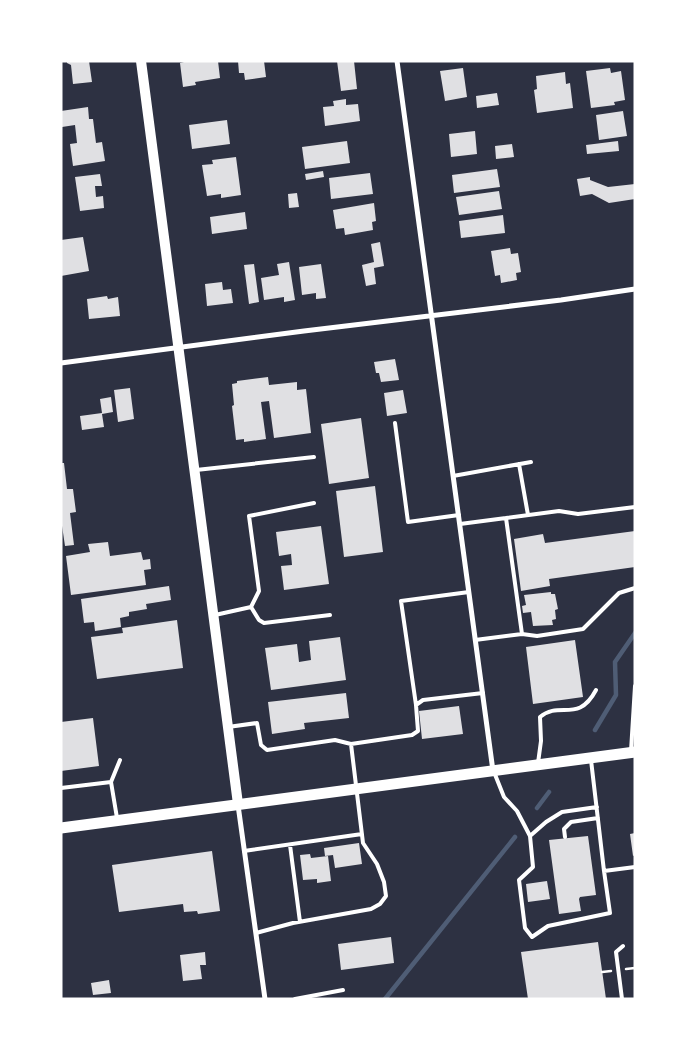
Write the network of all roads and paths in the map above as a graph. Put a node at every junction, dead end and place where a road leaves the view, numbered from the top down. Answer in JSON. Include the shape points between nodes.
{"nodes":[{"id":1,"x":141,"y":61,"type":"edge"},
{"id":2,"x":397,"y":61,"type":"edge"},
{"id":3,"x":635,"y":289,"type":"edge"},
{"id":4,"x":431,"y":315,"type":"junction"},
{"id":5,"x":179,"y":348,"type":"junction"},
{"id":6,"x":61,"y":363,"type":"edge"},
{"id":7,"x":395,"y":423,"type":"dead end"},
{"id":8,"x":314,"y":457,"type":"dead end"},
{"id":9,"x":530,"y":462,"type":"dead end"},
{"id":10,"x":519,"y":464,"type":"junction"},
{"id":11,"x":194,"y":470,"type":"junction"},
{"id":12,"x":453,"y":476,"type":"junction"},
{"id":13,"x":314,"y":503,"type":"dead end"},
{"id":14,"x":635,"y":507,"type":"edge"},
{"id":15,"x":459,"y":515,"type":"junction"},
{"id":16,"x":528,"y":515,"type":"junction"},
{"id":17,"x":506,"y":518,"type":"junction"},
{"id":18,"x":460,"y":524,"type":"junction"},
{"id":19,"x":635,"y":588,"type":"edge"},
{"id":20,"x":469,"y":592,"type":"junction"},
{"id":21,"x":251,"y":607,"type":"junction"},
{"id":22,"x":213,"y":616,"type":"junction"},
{"id":23,"x":330,"y":616,"type":"dead end"},
{"id":24,"x":522,"y":634,"type":"junction"},
{"id":25,"x":475,"y":640,"type":"junction"},
{"id":26,"x":635,"y":686,"type":"edge"},
{"id":27,"x":596,"y":690,"type":"dead end"},
{"id":28,"x":483,"y":693,"type":"junction"},
{"id":29,"x":634,"y":703,"type":"edge"},
{"id":30,"x":416,"y":705,"type":"junction"},
{"id":31,"x":634,"y":720,"type":"edge"},
{"id":32,"x":228,"y":727,"type":"junction"},
{"id":33,"x":351,"y":744,"type":"junction"},
{"id":34,"x":633,"y":752,"type":"edge"},
{"id":35,"x":591,"y":758,"type":"junction"},
{"id":36,"x":120,"y":760,"type":"dead end"},
{"id":37,"x":537,"y":765,"type":"junction"},
{"id":38,"x":493,"y":771,"type":"junction"},
{"id":39,"x":111,"y":782,"type":"junction"},
{"id":40,"x":61,"y":788,"type":"edge"},
{"id":41,"x":356,"y":789,"type":"junction"},
{"id":42,"x":238,"y":804,"type":"junction"},
{"id":43,"x":597,"y":806,"type":"junction"},
{"id":44,"x":598,"y":818,"type":"junction"},
{"id":45,"x":118,"y":820,"type":"junction"},
{"id":46,"x":61,"y":828,"type":"edge"},
{"id":47,"x":362,"y":834,"type":"junction"},
{"id":48,"x":530,"y":836,"type":"junction"},
{"id":49,"x":565,"y":837,"type":"dead end"},
{"id":50,"x":290,"y":845,"type":"junction"},
{"id":51,"x":244,"y":851,"type":"junction"},
{"id":52,"x":635,"y":867,"type":"edge"},
{"id":53,"x":604,"y":872,"type":"junction"},
{"id":54,"x":300,"y":922,"type":"junction"},
{"id":55,"x":256,"y":933,"type":"junction"},
{"id":56,"x":624,"y":946,"type":"dead end"},
{"id":57,"x":343,"y":990,"type":"dead end"},
{"id":58,"x":265,"y":999,"type":"edge"},
{"id":59,"x":295,"y":999,"type":"edge"},
{"id":60,"x":622,"y":999,"type":"edge"}],
"edges":[{"from":1,"to":5,"type":"main road"},
{"from":2,"to":4,"type":"street"},
{"from":3,"to":4,"type":"street"},
{"from":4,"to":5,"type":"street"},
{"from":4,"to":12,"type":"street"},
{"from":5,"to":6,"type":"street"},
{"from":5,"to":11,"type":"main road"},
{"from":7,"to":15,"type":"lane","via":[[408,522]]},
{"from":8,"to":11,"type":"lane"},
{"from":9,"to":10,"type":"lane"},
{"from":10,"to":12,"type":"lane"},
{"from":10,"to":16,"type":"lane"},
{"from":11,"to":22,"type":"main road"},
{"from":12,"to":15,"type":"street"},
{"from":13,"to":21,"type":"lane","via":[[249,516],[260,591]]},
{"from":14,"to":16,"type":"lane","via":[[578,514],[559,511]]},
{"from":15,"to":18,"type":"street"},
{"from":16,"to":17,"type":"lane"},
{"from":17,"to":18,"type":"lane"},
{"from":17,"to":24,"type":"lane"},
{"from":18,"to":20,"type":"street"},
{"from":19,"to":24,"type":"lane","via":[[620,593],[583,629],[537,636]]},
{"from":20,"to":25,"type":"street"},
{"from":20,"to":30,"type":"lane","via":[[401,601]]},
{"from":21,"to":22,"type":"lane"},
{"from":21,"to":23,"type":"lane","via":[[264,623]]},
{"from":22,"to":32,"type":"main road"},
{"from":24,"to":25,"type":"lane"},
{"from":25,"to":28,"type":"street"},
{"from":26,"to":29,"type":"lane"},
{"from":27,"to":37,"type":"lane","via":[[590,702],[580,708],[540,717]]},
{"from":28,"to":30,"type":"lane","via":[[423,700]]},
{"from":28,"to":38,"type":"street"},
{"from":29,"to":31,"type":"lane"},
{"from":30,"to":33,"type":"lane","via":[[418,731],[412,735]]},
{"from":31,"to":34,"type":"lane"},
{"from":32,"to":33,"type":"lane","via":[[258,723],[261,745],[267,750],[335,740]]},
{"from":32,"to":42,"type":"main road"},
{"from":33,"to":41,"type":"lane"},
{"from":34,"to":35,"type":"main road"},
{"from":35,"to":37,"type":"main road"},
{"from":35,"to":43,"type":"lane"},
{"from":36,"to":39,"type":"lane"},
{"from":37,"to":38,"type":"main road"},
{"from":38,"to":41,"type":"main road"},
{"from":38,"to":48,"type":"lane","via":[[504,797],[517,811]]},
{"from":39,"to":40,"type":"lane"},
{"from":39,"to":45,"type":"lane"},
{"from":41,"to":42,"type":"main road"},
{"from":41,"to":47,"type":"lane"},
{"from":42,"to":45,"type":"main road"},
{"from":42,"to":51,"type":"street"},
{"from":43,"to":44,"type":"lane"},
{"from":43,"to":48,"type":"lane","via":[[562,812]]},
{"from":44,"to":49,"type":"lane","via":[[571,822],[564,829]]},
{"from":44,"to":53,"type":"lane"},
{"from":45,"to":46,"type":"main road"},
{"from":47,"to":50,"type":"lane"},
{"from":47,"to":54,"type":"lane","via":[[363,843],[384,882],[386,896],[371,908]]},
{"from":48,"to":53,"type":"lane","via":[[533,867],[519,880],[525,928],[532,937],[548,926],[610,913]]},
{"from":50,"to":51,"type":"lane"},
{"from":50,"to":54,"type":"lane"},
{"from":51,"to":55,"type":"street"},
{"from":52,"to":53,"type":"lane"},
{"from":54,"to":55,"type":"lane"},
{"from":55,"to":58,"type":"street"},
{"from":56,"to":60,"type":"lane","via":[[616,952]]},
{"from":57,"to":59,"type":"lane"}]}
